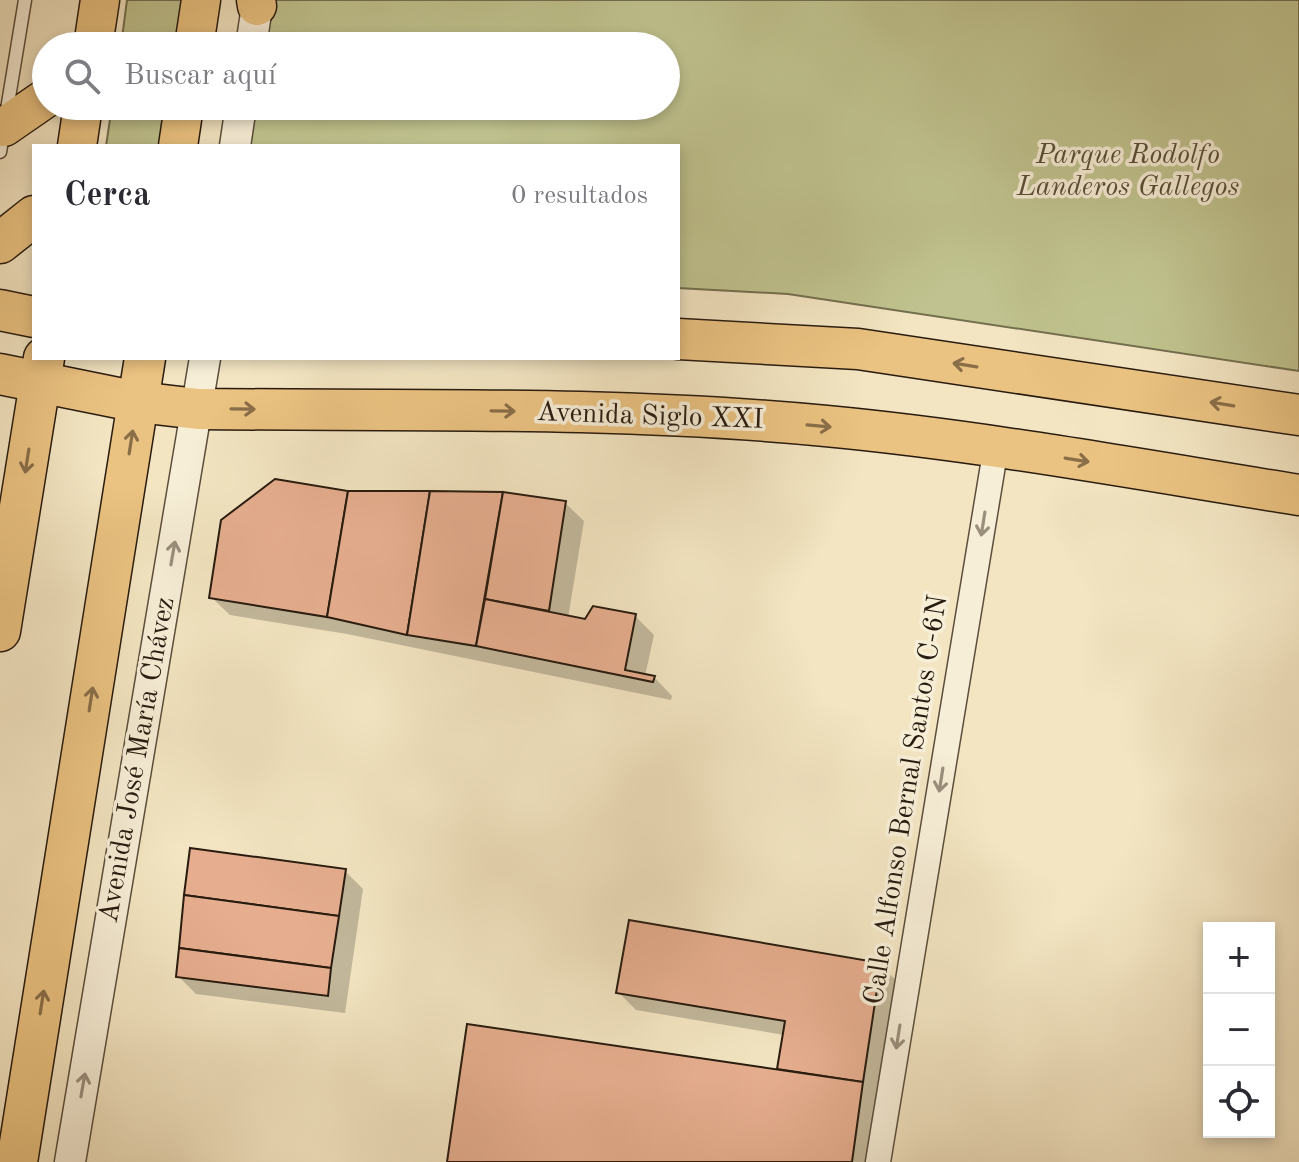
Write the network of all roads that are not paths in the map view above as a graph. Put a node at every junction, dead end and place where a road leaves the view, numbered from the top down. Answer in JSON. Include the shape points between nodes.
{"nodes":[{"id":1,"x":25,"y":0,"type":"edge"},
{"id":2,"x":100,"y":0,"type":"edge"},
{"id":3,"x":201,"y":0,"type":"edge"},
{"id":4,"x":257,"y":2,"type":"edge"},
{"id":5,"x":95,"y":32,"type":"edge"},
{"id":6,"x":196,"y":32,"type":"edge"},
{"id":7,"x":253,"y":32,"type":"edge"},
{"id":8,"x":32,"y":111,"type":"edge"},
{"id":9,"x":81,"y":120,"type":"edge"},
{"id":10,"x":182,"y":120,"type":"edge"},
{"id":11,"x":239,"y":120,"type":"edge"},
{"id":12,"x":2,"y":140,"type":"edge"},
{"id":13,"x":77,"y":144,"type":"edge"},
{"id":14,"x":178,"y":144,"type":"edge"},
{"id":15,"x":235,"y":144,"type":"edge"},
{"id":16,"x":32,"y":218,"type":"edge"},
{"id":17,"x":0,"y":243,"type":"edge"},
{"id":18,"x":0,"y":310,"type":"edge"},
{"id":19,"x":32,"y":317,"type":"edge"},
{"id":20,"x":680,"y":339,"type":"edge"},
{"id":21,"x":145,"y":360,"type":"edge"},
{"id":22,"x":205,"y":360,"type":"edge"},
{"id":23,"x":42,"y":371,"type":"edge"},
{"id":24,"x":0,"y":374,"type":"edge"},
{"id":25,"x":138,"y":402,"type":"junction"},
{"id":26,"x":198,"y":409,"type":"junction"},
{"id":27,"x":1299,"y":415,"type":"edge"},
{"id":28,"x":996,"y":447,"type":"junction"},
{"id":29,"x":1299,"y":495,"type":"edge"},
{"id":30,"x":0,"y":504,"type":"edge"},
{"id":31,"x":14,"y":543,"type":"junction"},
{"id":32,"x":0,"y":631,"type":"edge"},
{"id":33,"x":16,"y":1160,"type":"edge"},
{"id":34,"x":70,"y":1162,"type":"edge"},
{"id":35,"x":878,"y":1162,"type":"edge"}],
"edges":[{"from":1,"to":12,"type":"lane"},
{"from":2,"to":5,"type":"main road"},
{"from":3,"to":6,"type":"main road"},
{"from":4,"to":7,"type":"street"},
{"from":8,"to":12,"type":"main road"},
{"from":9,"to":13,"type":"main road"},
{"from":10,"to":14,"type":"main road"},
{"from":11,"to":15,"type":"street"},
{"from":16,"to":17,"type":"highway"},
{"from":18,"to":19,"type":"highway"},
{"from":27,"to":20,"type":"highway","one_way":true,"via":[[858,349]]},
{"from":21,"to":25,"type":"highway","name":"Avenida José María Chávez"},
{"from":22,"to":26,"type":"street","name":"Avenida José María Chávez"},
{"from":23,"to":24,"type":"highway","name":"Avenida Siglo XXI"},
{"from":23,"to":25,"type":"highway","name":"Avenida Siglo XXI"},
{"from":23,"to":31,"type":"highway","one_way":true},
{"from":25,"to":26,"type":"highway","name":"Avenida Siglo XXI"},
{"from":33,"to":25,"type":"highway","name":"Avenida José María Chávez","one_way":true},
{"from":26,"to":28,"type":"highway","name":"Avenida Siglo XXI","one_way":true,"via":[[643,413],[827,426]]},
{"from":34,"to":26,"type":"street","name":"Avenida José María Chávez","one_way":true},
{"from":28,"to":29,"type":"highway","name":"Avenida Siglo XXI","one_way":true},
{"from":28,"to":35,"type":"street","name":"Calle Alfonso Bernal Santos C-6N","one_way":true},
{"from":30,"to":31,"type":"highway"},
{"from":31,"to":32,"type":"highway"}]}
